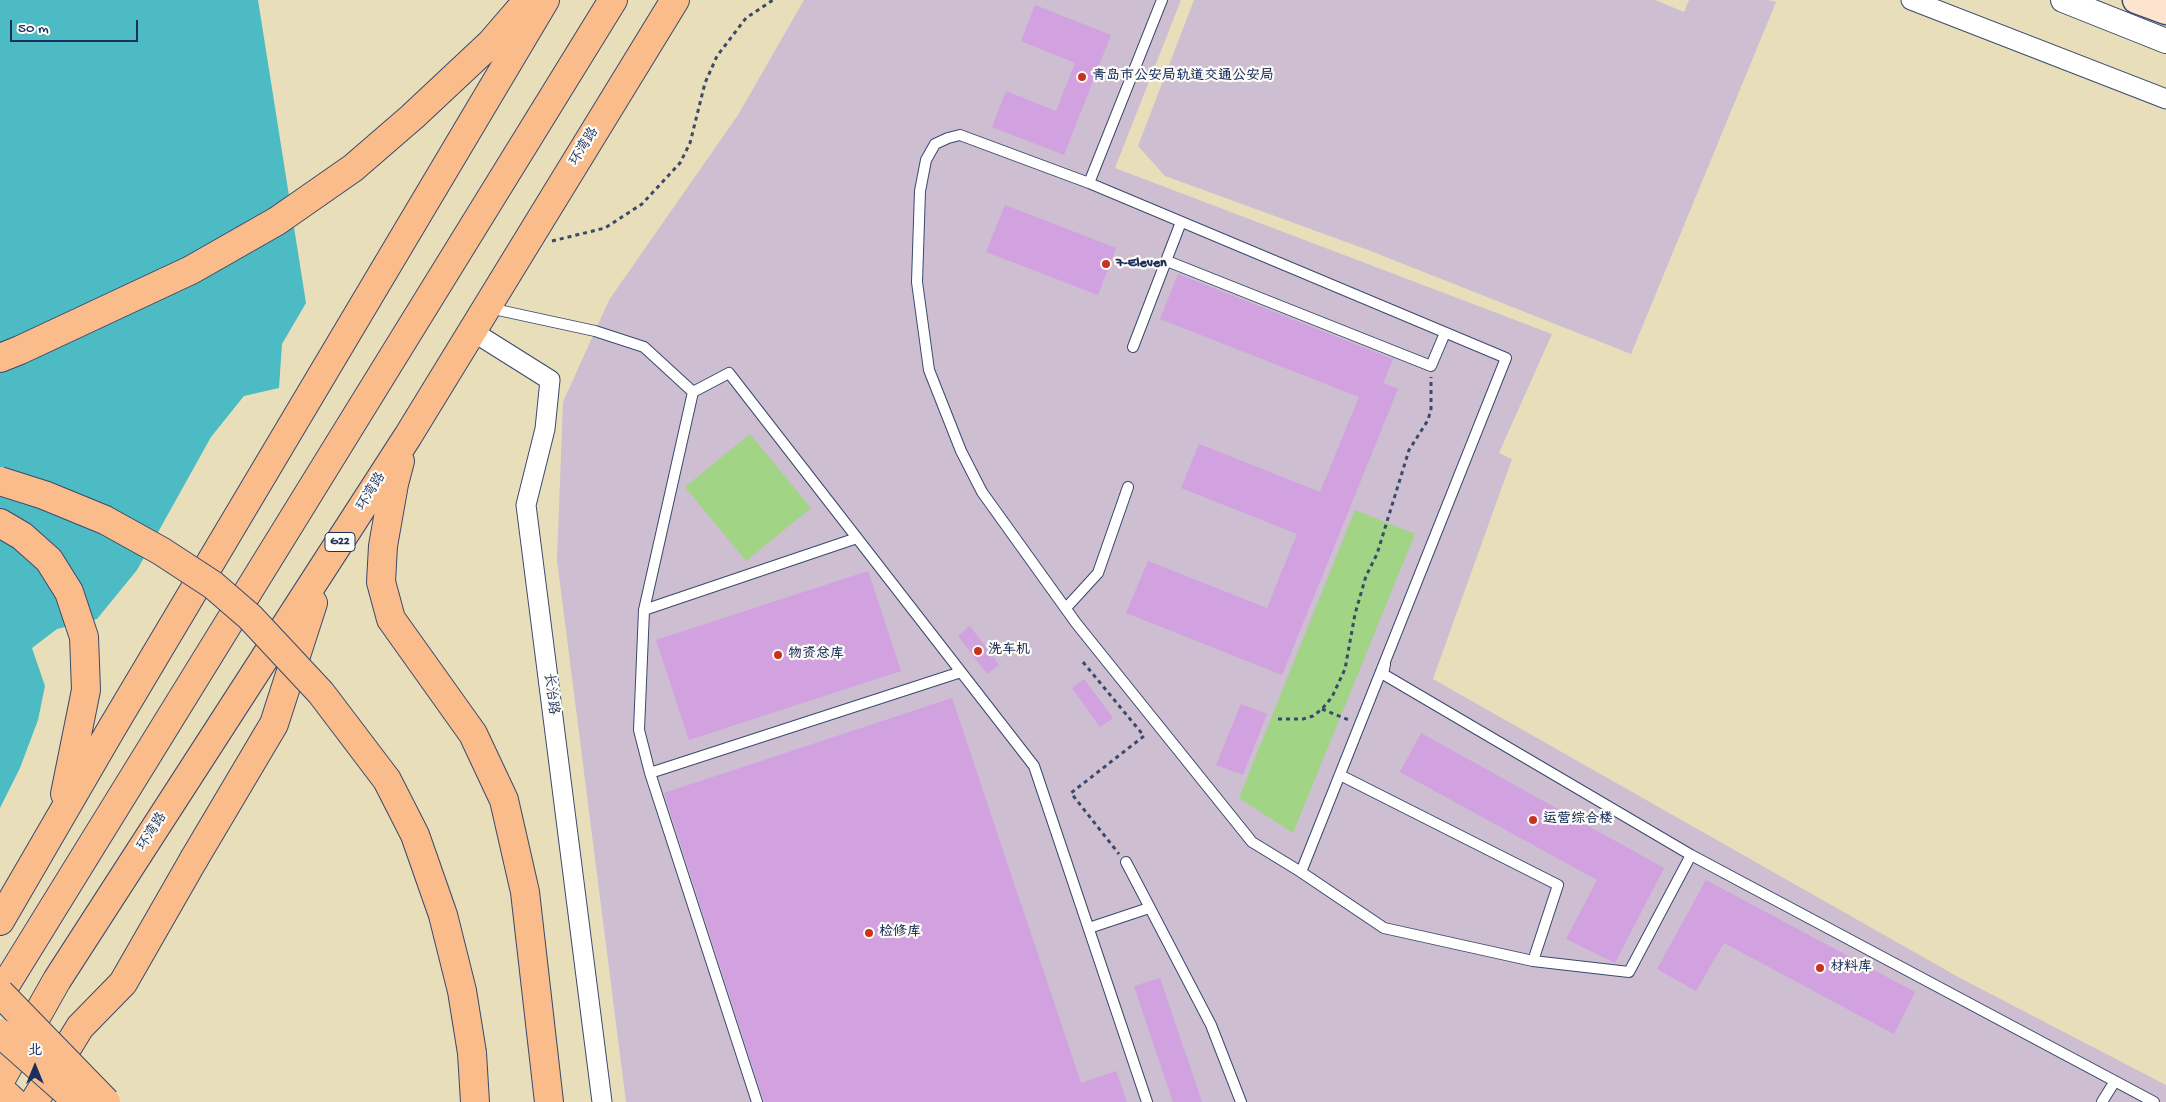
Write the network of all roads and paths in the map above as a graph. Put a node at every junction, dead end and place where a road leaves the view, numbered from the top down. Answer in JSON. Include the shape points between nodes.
{"nodes":[{"id":1,"x":528,"y":0,"type":"edge"},
{"id":2,"x":546,"y":0,"type":"edge"},
{"id":3,"x":613,"y":0,"type":"edge"},
{"id":4,"x":675,"y":0,"type":"edge"},
{"id":5,"x":773,"y":0,"type":"edge"},
{"id":6,"x":1162,"y":0,"type":"edge"},
{"id":7,"x":1911,"y":0,"type":"edge"},
{"id":8,"x":2063,"y":0,"type":"edge"},
{"id":9,"x":2136,"y":0,"type":"edge"},
{"id":10,"x":2166,"y":11,"type":"edge"},
{"id":11,"x":2166,"y":41,"type":"edge"},
{"id":12,"x":2166,"y":99,"type":"edge"},
{"id":13,"x":1089,"y":183,"type":"junction"},
{"id":14,"x":1181,"y":222,"type":"junction"},
{"id":15,"x":523,"y":248,"type":"junction"},
{"id":16,"x":1167,"y":261,"type":"junction"},
{"id":17,"x":487,"y":307,"type":"junction"},
{"id":18,"x":472,"y":331,"type":"junction"},
{"id":19,"x":1445,"y":333,"type":"junction"},
{"id":20,"x":1133,"y":347,"type":"dead end"},
{"id":21,"x":0,"y":358,"type":"edge"},
{"id":22,"x":1431,"y":366,"type":"junction"},
{"id":23,"x":693,"y":392,"type":"junction"},
{"id":24,"x":408,"y":436,"type":"junction"},
{"id":25,"x":0,"y":482,"type":"edge"},
{"id":26,"x":1128,"y":487,"type":"dead end"},
{"id":27,"x":0,"y":523,"type":"edge"},
{"id":28,"x":857,"y":538,"type":"junction"},
{"id":29,"x":324,"y":569,"type":"junction"},
{"id":30,"x":1066,"y":608,"type":"junction"},
{"id":31,"x":644,"y":610,"type":"junction"},
{"id":32,"x":1083,"y":662,"type":"dead end"},
{"id":33,"x":1385,"y":662,"type":"junction"},
{"id":34,"x":961,"y":672,"type":"junction"},
{"id":35,"x":1322,"y":709,"type":"junction"},
{"id":36,"x":1278,"y":720,"type":"dead end"},
{"id":37,"x":1360,"y":724,"type":"junction"},
{"id":38,"x":650,"y":773,"type":"junction"},
{"id":39,"x":1340,"y":775,"type":"junction"},
{"id":40,"x":58,"y":824,"type":"junction"},
{"id":41,"x":1691,"y":855,"type":"junction"},
{"id":42,"x":1126,"y":862,"type":"joint"},
{"id":43,"x":1301,"y":872,"type":"junction"},
{"id":44,"x":1149,"y":908,"type":"junction"},
{"id":45,"x":0,"y":921,"type":"edge"},
{"id":46,"x":1088,"y":928,"type":"junction"},
{"id":47,"x":1533,"y":961,"type":"junction"},
{"id":48,"x":0,"y":994,"type":"edge"},
{"id":49,"x":0,"y":1032,"type":"edge"},
{"id":50,"x":0,"y":1081,"type":"edge"},
{"id":51,"x":2115,"y":1081,"type":"junction"},
{"id":52,"x":0,"y":1089,"type":"edge"},
{"id":53,"x":14,"y":1102,"type":"edge"},
{"id":54,"x":34,"y":1102,"type":"edge"},
{"id":55,"x":78,"y":1102,"type":"edge"},
{"id":56,"x":106,"y":1102,"type":"edge"},
{"id":57,"x":475,"y":1102,"type":"edge"},
{"id":58,"x":549,"y":1102,"type":"edge"},
{"id":59,"x":602,"y":1102,"type":"edge"},
{"id":60,"x":757,"y":1102,"type":"edge"},
{"id":61,"x":1147,"y":1102,"type":"edge"},
{"id":62,"x":1241,"y":1102,"type":"edge"},
{"id":63,"x":2102,"y":1102,"type":"edge"},
{"id":64,"x":2154,"y":1102,"type":"edge"}],
"edges":[{"from":1,"to":21,"type":"highway","via":[[491,43],[412,117],[353,168],[277,221],[191,270]]},
{"from":2,"to":40,"type":"highway","via":[[117,719]]},
{"from":3,"to":48,"type":"highway"},
{"from":4,"to":15,"type":"highway","name":"环湾路","number":"G22"},
{"from":5,"to":15,"type":"path","via":[[746,18],[717,56],[705,83],[690,143],[680,163],[642,204],[605,228]]},
{"from":6,"to":13,"type":"lane"},
{"from":7,"to":12,"type":"street"},
{"from":8,"to":11,"type":"street"},
{"from":9,"to":10,"type":"main road"},
{"from":13,"to":14,"type":"lane"},
{"from":13,"to":30,"type":"lane","via":[[960,136],[935,144],[926,160],[920,191],[917,282],[929,370],[961,451],[982,492]]},
{"from":14,"to":16,"type":"lane"},
{"from":14,"to":19,"type":"lane"},
{"from":15,"to":17,"type":"highway","name":"环湾路","number":"G22"},
{"from":16,"to":20,"type":"lane"},
{"from":16,"to":22,"type":"lane"},
{"from":17,"to":18,"type":"highway","name":"环湾路","number":"G22"},
{"from":17,"to":23,"type":"lane","via":[[595,331],[644,347]]},
{"from":18,"to":24,"type":"highway","name":"环湾路","number":"G22"},
{"from":18,"to":59,"type":"street","name":"长治路","via":[[550,380],[544,429],[526,505]]},
{"from":19,"to":22,"type":"lane"},
{"from":19,"to":33,"type":"lane","via":[[1506,358]]},
{"from":22,"to":35,"type":"path","via":[[1428,420],[1409,450],[1377,554],[1366,576],[1345,669],[1332,697]]},
{"from":23,"to":28,"type":"lane","via":[[729,373]]},
{"from":23,"to":31,"type":"lane"},
{"from":24,"to":29,"type":"highway","name":"环湾路","number":"G22"},
{"from":24,"to":58,"type":"highway","via":[[394,484],[383,546],[381,582],[391,619],[473,734],[504,800],[525,892]]},
{"from":25,"to":57,"type":"highway","bridge":true,"via":[[44,495],[105,520],[206,580],[250,617],[321,693],[387,780],[415,835],[444,916],[462,991],[472,1052]]},
{"from":26,"to":30,"type":"lane","via":[[1098,573]]},
{"from":27,"to":40,"type":"highway","via":[[22,536],[49,560],[69,592],[84,637],[86,690]]},
{"from":28,"to":31,"type":"lane"},
{"from":28,"to":34,"type":"lane"},
{"from":29,"to":50,"type":"highway","name":"环湾路","number":"G22","via":[[57,980]]},
{"from":29,"to":54,"type":"highway","via":[[274,724],[123,983],[80,1027]]},
{"from":30,"to":43,"type":"lane","via":[[1252,842]]},
{"from":31,"to":38,"type":"lane","via":[[639,730]]},
{"from":32,"to":42,"type":"path","via":[[1144,736],[1071,793]]},
{"from":33,"to":37,"type":"lane"},
{"from":33,"to":41,"type":"lane","via":[[1383,674]]},
{"from":34,"to":38,"type":"lane"},
{"from":34,"to":46,"type":"lane","via":[[1034,766]]},
{"from":35,"to":36,"type":"path","via":[[1303,719]]},
{"from":35,"to":37,"type":"path"},
{"from":37,"to":39,"type":"lane"},
{"from":38,"to":60,"type":"lane"},
{"from":39,"to":43,"type":"lane"},
{"from":39,"to":47,"type":"lane","via":[[1558,885]]},
{"from":40,"to":45,"type":"highway"},
{"from":41,"to":47,"type":"lane","via":[[1629,972]]},
{"from":41,"to":51,"type":"lane"},
{"from":42,"to":44,"type":"lane"},
{"from":43,"to":47,"type":"lane","via":[[1384,928]]},
{"from":44,"to":46,"type":"lane"},
{"from":44,"to":62,"type":"lane","via":[[1211,1025]]},
{"from":46,"to":61,"type":"lane"},
{"from":48,"to":56,"type":"highway","bridge":true},
{"from":49,"to":55,"type":"highway","bridge":true},
{"from":51,"to":63,"type":"lane"},
{"from":51,"to":64,"type":"lane"},
{"from":52,"to":53,"type":"highway"}]}
